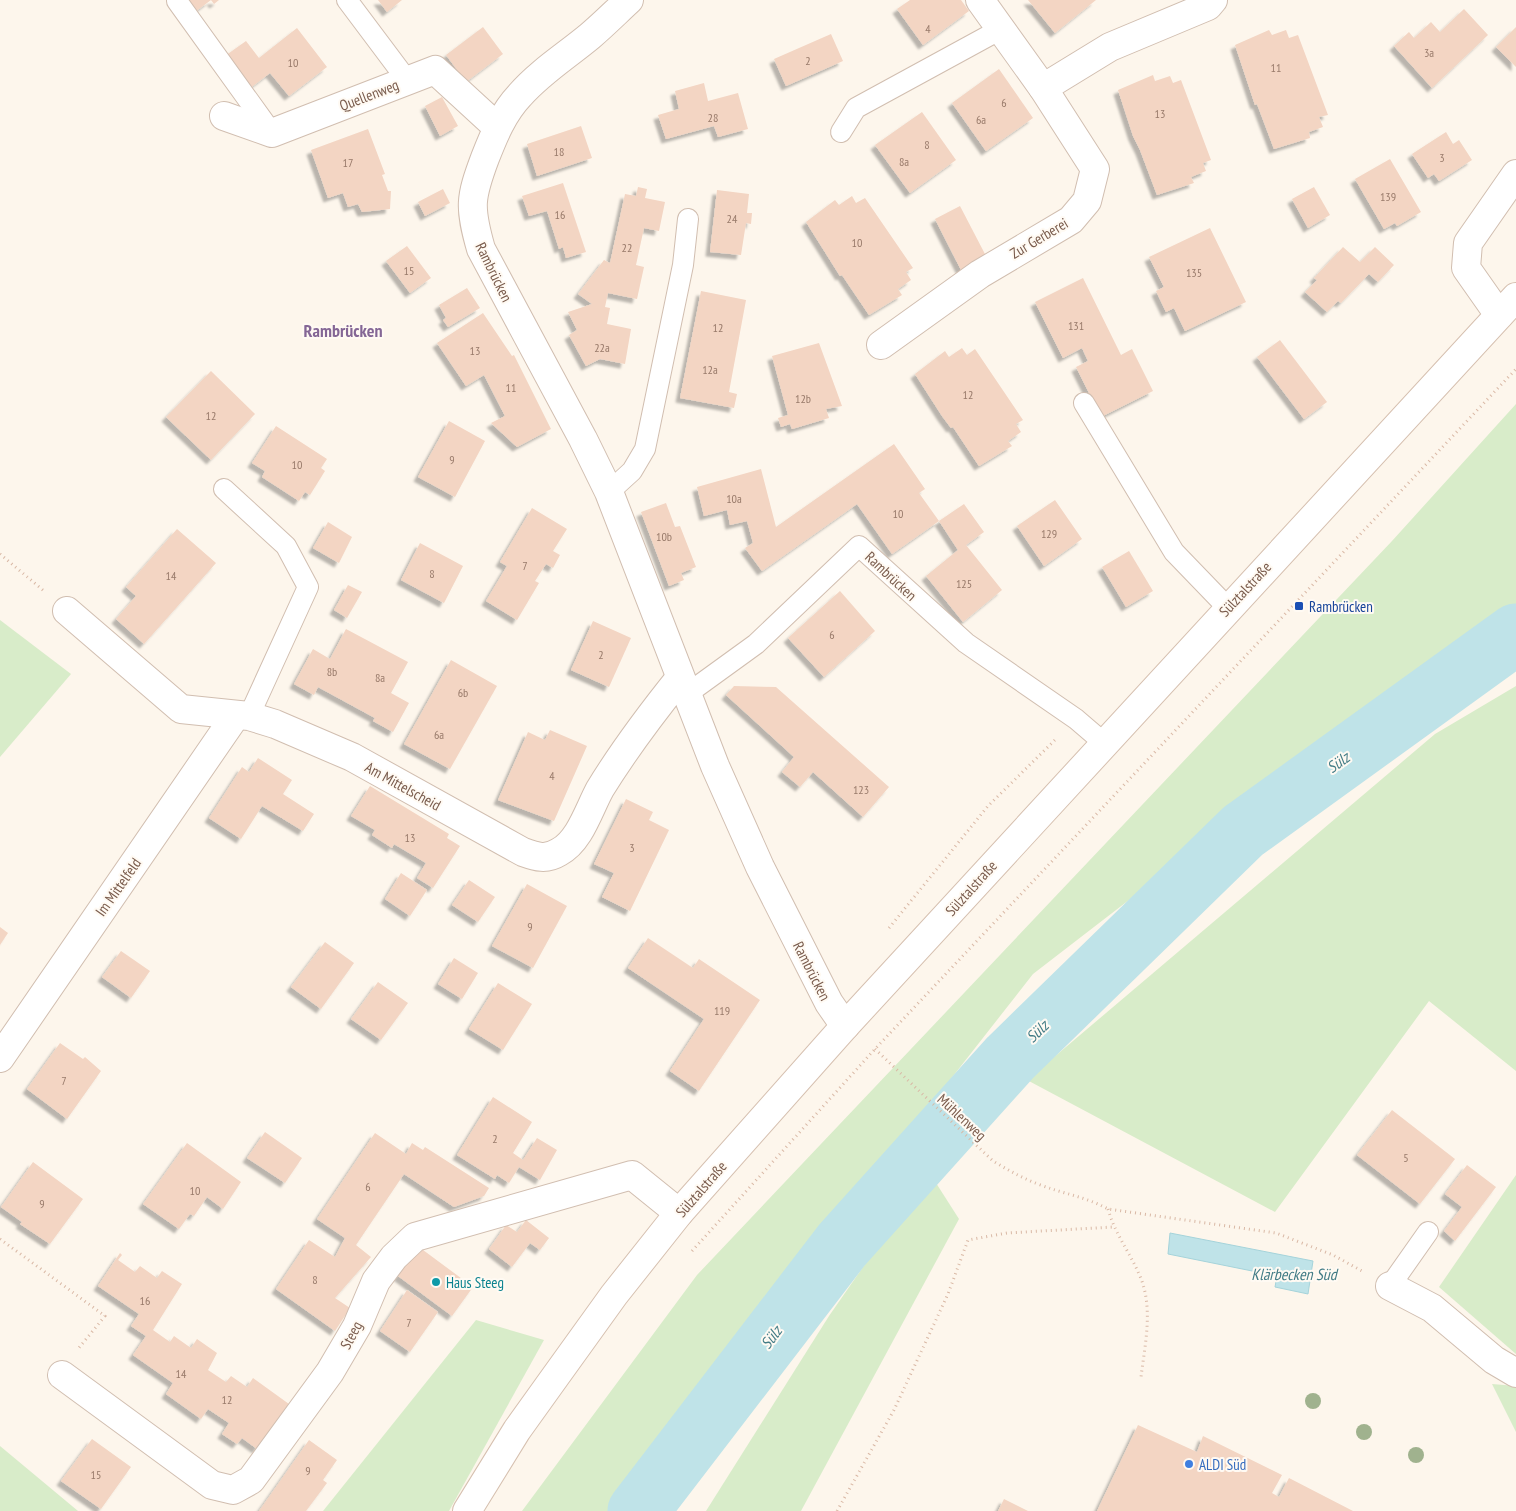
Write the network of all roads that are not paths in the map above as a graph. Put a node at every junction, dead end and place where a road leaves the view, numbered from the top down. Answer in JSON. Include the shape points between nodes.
{"nodes":[{"id":1,"x":347,"y":0,"type":"edge"},
{"id":2,"x":629,"y":0,"type":"edge"},
{"id":3,"x":980,"y":0,"type":"edge"},
{"id":4,"x":1213,"y":0,"type":"edge"},
{"id":5,"x":177,"y":1,"type":"dead end"},
{"id":6,"x":1001,"y":29,"type":"junction"},
{"id":7,"x":407,"y":80,"type":"junction"},
{"id":8,"x":1043,"y":88,"type":"junction"},
{"id":9,"x":224,"y":116,"type":"dead end"},
{"id":10,"x":497,"y":127,"type":"junction"},
{"id":11,"x":841,"y":132,"type":"dead end"},
{"id":12,"x":272,"y":133,"type":"junction"},
{"id":13,"x":1516,"y":174,"type":"edge"},
{"id":14,"x":688,"y":219,"type":"dead end"},
{"id":15,"x":1508,"y":306,"type":"edge"},
{"id":16,"x":881,"y":345,"type":"dead end"},
{"id":17,"x":1084,"y":403,"type":"dead end"},
{"id":18,"x":224,"y":489,"type":"dead end"},
{"id":19,"x":609,"y":492,"type":"junction"},
{"id":20,"x":1228,"y":608,"type":"junction"},
{"id":21,"x":67,"y":611,"type":"road end"},
{"id":22,"x":683,"y":686,"type":"junction"},
{"id":23,"x":242,"y":716,"type":"junction"},
{"id":24,"x":1104,"y":743,"type":"junction"},
{"id":25,"x":845,"y":1026,"type":"junction"},
{"id":26,"x":0,"y":1058,"type":"edge"},
{"id":27,"x":679,"y":1213,"type":"junction"},
{"id":28,"x":1428,"y":1232,"type":"dead end"},
{"id":29,"x":1390,"y":1286,"type":"joint"},
{"id":30,"x":1516,"y":1373,"type":"edge"},
{"id":31,"x":62,"y":1375,"type":"road end"},
{"id":32,"x":467,"y":1511,"type":"edge"}],
"edges":[{"from":1,"to":7,"type":"lane"},
{"from":2,"to":10,"type":"street","name":"Rambrücken","via":[[519,95]]},
{"from":3,"to":6,"type":"street","name":"Zur Gerberei"},
{"from":4,"to":8,"type":"street","via":[[1208,6],[1110,46]]},
{"from":5,"to":12,"type":"lane"},
{"from":6,"to":8,"type":"street","name":"Zur Gerberei"},
{"from":6,"to":11,"type":"lane","via":[[856,108]]},
{"from":7,"to":10,"type":"street","name":"Quellenweg","via":[[435,70]]},
{"from":7,"to":12,"type":"street","name":"Quellenweg"},
{"from":8,"to":16,"type":"street","name":"Zur Gerberei","via":[[1095,169],[1087,201],[1071,220],[980,274]]},
{"from":9,"to":12,"type":"street"},
{"from":10,"to":19,"type":"street","name":"Rambrücken","via":[[472,194],[472,220],[480,249]]},
{"from":13,"to":15,"type":"street","via":[[1468,243],[1466,268]]},
{"from":14,"to":19,"type":"lane","via":[[682,265],[645,449],[632,471]]},
{"from":15,"to":20,"type":"street","name":"Sülztalstraße"},
{"from":17,"to":20,"type":"lane","via":[[1174,552]]},
{"from":18,"to":23,"type":"lane","via":[[286,546],[308,587]]},
{"from":19,"to":22,"type":"street","name":"Rambrücken"},
{"from":20,"to":24,"type":"street","name":"Sülztalstraße"},
{"from":21,"to":23,"type":"street","name":"Am Mittelscheid","via":[[181,709]]},
{"from":22,"to":23,"type":"street","name":"Am Mittelscheid","via":[[644,722],[600,789],[573,840],[560,852],[544,858],[523,852],[352,758],[275,724]]},
{"from":22,"to":24,"type":"lane","name":"Rambrücken","via":[[756,644],[859,546],[966,643],[1076,719]]},
{"from":22,"to":25,"type":"street","name":"Rambrücken","via":[[714,766],[760,867],[828,1003]]},
{"from":23,"to":26,"type":"street","name":"Im Mittelfeld"},
{"from":24,"to":25,"type":"street","name":"Sülztalstraße"},
{"from":25,"to":27,"type":"street","name":"Sülztalstraße"},
{"from":27,"to":31,"type":"street","name":"Steeg","via":[[632,1175],[414,1237],[376,1282],[357,1326],[330,1372],[251,1480],[233,1490],[212,1485]]},
{"from":27,"to":32,"type":"street","name":"Sülztalstraße","via":[[554,1377]]},
{"from":28,"to":29,"type":"lane"},
{"from":29,"to":30,"type":"street","via":[[1432,1308],[1494,1360]]}]}
